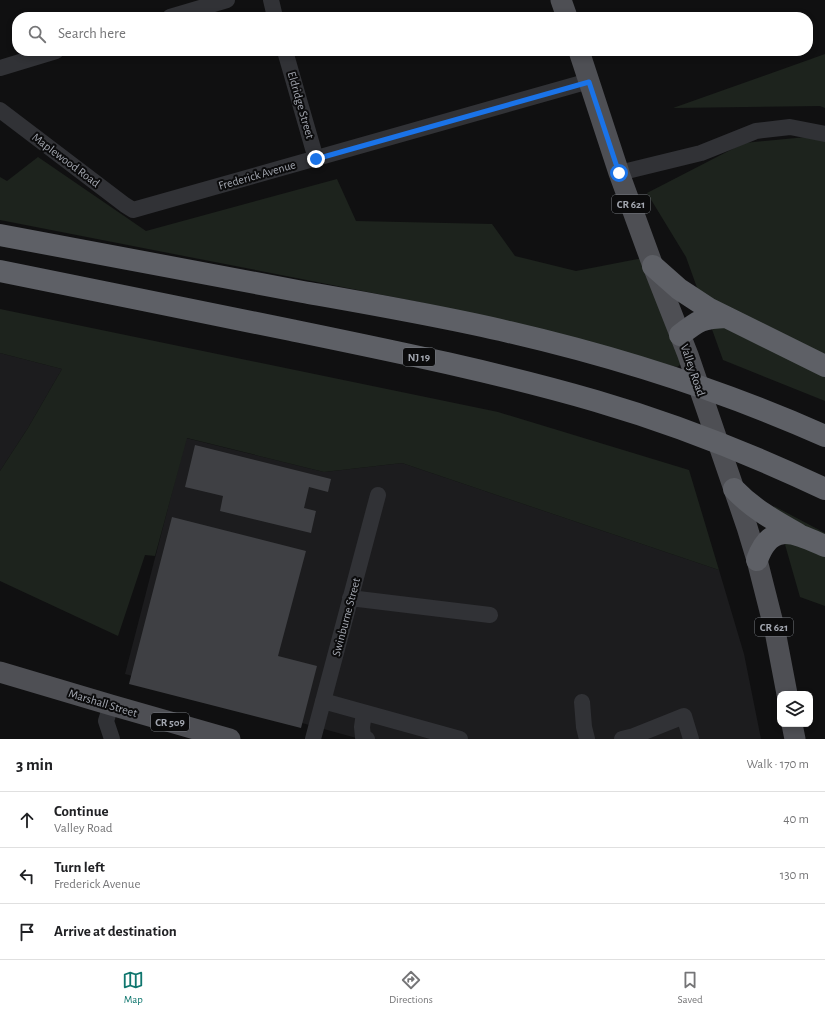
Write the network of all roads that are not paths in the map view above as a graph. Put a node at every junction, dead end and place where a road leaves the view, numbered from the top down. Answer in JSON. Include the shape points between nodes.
{"nodes":[{"id":1,"x":227,"y":0,"type":"edge"},
{"id":2,"x":270,"y":0,"type":"edge"},
{"id":3,"x":561,"y":0,"type":"edge"},
{"id":4,"x":187,"y":12,"type":"edge"},
{"id":5,"x":274,"y":12,"type":"edge"},
{"id":6,"x":565,"y":12,"type":"edge"},
{"id":7,"x":40,"y":56,"type":"edge"},
{"id":8,"x":286,"y":56,"type":"edge"},
{"id":9,"x":580,"y":56,"type":"edge"},
{"id":10,"x":0,"y":68,"type":"edge"},
{"id":11,"x":589,"y":82,"type":"junction"},
{"id":12,"x":0,"y":110,"type":"edge"},
{"id":13,"x":825,"y":134,"type":"edge"},
{"id":14,"x":316,"y":159,"type":"junction"},
{"id":15,"x":619,"y":173,"type":"junction"},
{"id":16,"x":133,"y":210,"type":"joint"},
{"id":17,"x":0,"y":235,"type":"edge"},
{"id":18,"x":653,"y":266,"type":"junction"},
{"id":19,"x":0,"y":271,"type":"edge"},
{"id":20,"x":726,"y":317,"type":"junction"},
{"id":21,"x":680,"y":335,"type":"junction"},
{"id":22,"x":825,"y":366,"type":"edge"},
{"id":23,"x":825,"y":436,"type":"edge"},
{"id":24,"x":732,"y":482,"type":"junction"},
{"id":25,"x":825,"y":489,"type":"edge"},
{"id":26,"x":378,"y":495,"type":"dead end"},
{"id":27,"x":801,"y":535,"type":"junction"},
{"id":28,"x":825,"y":546,"type":"edge"},
{"id":29,"x":757,"y":560,"type":"junction"},
{"id":30,"x":350,"y":598,"type":"junction"},
{"id":31,"x":490,"y":615,"type":"dead end"},
{"id":32,"x":0,"y":672,"type":"edge"},
{"id":33,"x":786,"y":691,"type":"edge"},
{"id":34,"x":323,"y":702,"type":"junction"},
{"id":35,"x":582,"y":702,"type":"dead end"},
{"id":36,"x":110,"y":705,"type":"junction"},
{"id":37,"x":364,"y":713,"type":"junction"},
{"id":38,"x":793,"y":727,"type":"edge"},
{"id":39,"x":630,"y":738,"type":"edge"},
{"id":40,"x":112,"y":739,"type":"edge"},
{"id":41,"x":230,"y":739,"type":"edge"},
{"id":42,"x":313,"y":739,"type":"edge"},
{"id":43,"x":367,"y":739,"type":"edge"},
{"id":44,"x":460,"y":739,"type":"edge"},
{"id":45,"x":587,"y":739,"type":"edge"},
{"id":46,"x":691,"y":739,"type":"edge"},
{"id":47,"x":795,"y":739,"type":"edge"}],
"edges":[{"from":1,"to":4,"type":"street"},
{"from":2,"to":5,"type":"street"},
{"from":3,"to":6,"type":"main road"},
{"from":7,"to":10,"type":"street"},
{"from":8,"to":14,"type":"street","name":"Eldridge Street"},
{"from":9,"to":11,"type":"main road","name":"Valley Road","number":"CR 621"},
{"from":11,"to":14,"type":"street","name":"Frederick Avenue"},
{"from":11,"to":15,"type":"main road","name":"Valley Road","number":"CR 621"},
{"from":12,"to":16,"type":"street","name":"Maplewood Road"},
{"from":13,"to":15,"type":"street","via":[[790,127],[756,131],[701,153]]},
{"from":14,"to":16,"type":"street","name":"Frederick Avenue"},
{"from":15,"to":18,"type":"main road","name":"Valley Road","number":"CR 621"},
{"from":17,"to":23,"type":"highway","via":[[405,310],[515,333],[660,374],[762,410]]},
{"from":18,"to":20,"type":"highway","via":[[679,289]]},
{"from":18,"to":21,"type":"main road","name":"Valley Road","number":"CR 621"},
{"from":19,"to":25,"type":"highway","number":"NJ 19","via":[[347,341],[548,388],[695,434]]},
{"from":20,"to":21,"type":"highway","via":[[708,317]]},
{"from":20,"to":22,"type":"highway"},
{"from":21,"to":24,"type":"main road","name":"Valley Road","number":"CR 621"},
{"from":24,"to":27,"type":"highway","via":[[747,502],[761,513]]},
{"from":24,"to":29,"type":"main road","name":"Valley Road","number":"CR 621"},
{"from":26,"to":30,"type":"street","name":"Swinburne Street"},
{"from":27,"to":28,"type":"highway"},
{"from":27,"to":29,"type":"highway","via":[[779,534],[769,539],[761,548]]},
{"from":29,"to":33,"type":"main road","name":"Valley Road","number":"CR 621"},
{"from":30,"to":31,"type":"street"},
{"from":30,"to":34,"type":"street","name":"Swinburne Street"},
{"from":32,"to":36,"type":"main road","name":"Marshall Street","number":"CR 509"},
{"from":34,"to":37,"type":"street"},
{"from":34,"to":42,"type":"street","name":"Swinburne Street"},
{"from":35,"to":45,"type":"street"},
{"from":36,"to":40,"type":"street","via":[[106,721]]},
{"from":36,"to":41,"type":"main road","name":"Marshall Street","number":"CR 509"},
{"from":37,"to":43,"type":"street","via":[[363,737]]},
{"from":37,"to":44,"type":"street"},
{"from":38,"to":47,"type":"main road"},
{"from":39,"to":46,"type":"street","via":[[684,716]]}]}
